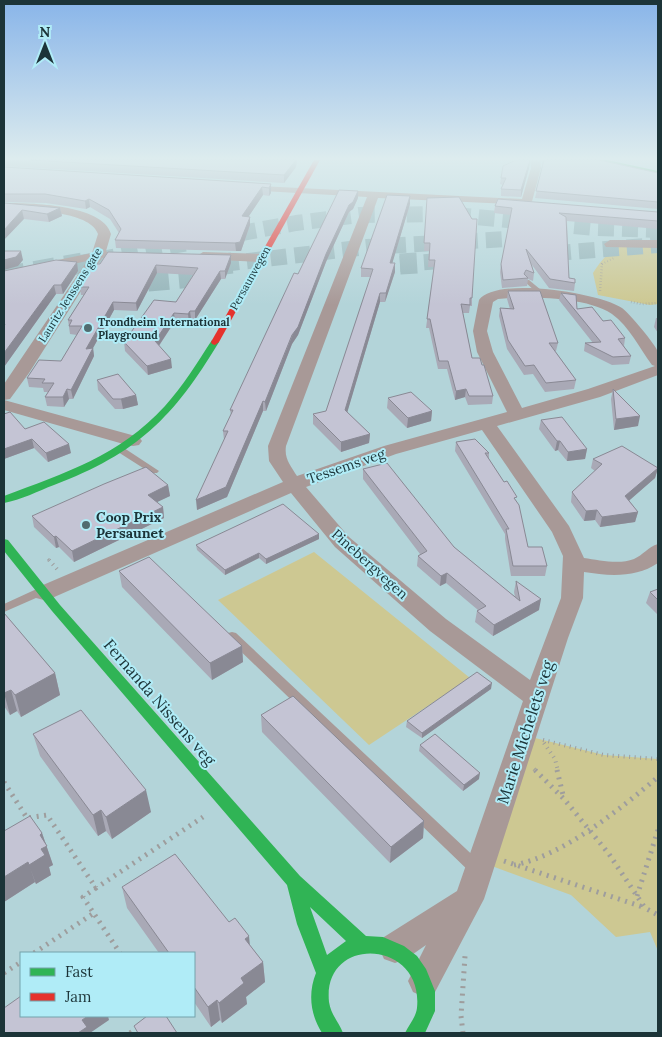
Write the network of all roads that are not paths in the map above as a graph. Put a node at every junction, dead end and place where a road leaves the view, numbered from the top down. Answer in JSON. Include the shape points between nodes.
{"nodes":[{"id":1,"x":40,"y":208,"type":"edge"},
{"id":2,"x":289,"y":208,"type":"edge"},
{"id":3,"x":369,"y":208,"type":"edge"},
{"id":4,"x":610,"y":244,"type":"dead end"},
{"id":5,"x":658,"y":244,"type":"edge"},
{"id":6,"x":98,"y":254,"type":"junction"},
{"id":7,"x":117,"y":254,"type":"edge"},
{"id":8,"x":194,"y":256,"type":"edge"},
{"id":9,"x":261,"y":258,"type":"junction"},
{"id":10,"x":4,"y":275,"type":"edge"},
{"id":11,"x":527,"y":281,"type":"edge"},
{"id":12,"x":539,"y":295,"type":"junction"},
{"id":13,"x":658,"y":362,"type":"edge"},
{"id":14,"x":658,"y":370,"type":"edge"},
{"id":15,"x":4,"y":395,"type":"edge"},
{"id":16,"x":4,"y":405,"type":"edge"},
{"id":17,"x":516,"y":415,"type":"junction"},
{"id":18,"x":487,"y":424,"type":"junction"},
{"id":19,"x":127,"y":446,"type":"junction"},
{"id":20,"x":154,"y":471,"type":"edge"},
{"id":21,"x":294,"y":485,"type":"junction"},
{"id":22,"x":4,"y":500,"type":"edge"},
{"id":23,"x":4,"y":543,"type":"edge"},
{"id":24,"x":658,"y":551,"type":"edge"},
{"id":25,"x":575,"y":564,"type":"junction"},
{"id":26,"x":43,"y":592,"type":"junction"},
{"id":27,"x":4,"y":608,"type":"edge"},
{"id":28,"x":226,"y":631,"type":"edge"},
{"id":29,"x":537,"y":698,"type":"junction"},
{"id":30,"x":490,"y":866,"type":"junction"},
{"id":31,"x":294,"y":881,"type":"junction"},
{"id":32,"x":469,"y":899,"type":"junction"},
{"id":33,"x":362,"y":944,"type":"junction"},
{"id":34,"x":395,"y":948,"type":"junction"},
{"id":35,"x":324,"y":972,"type":"junction"},
{"id":36,"x":424,"y":981,"type":"junction"},
{"id":37,"x":323,"y":1027,"type":"edge"},
{"id":38,"x":420,"y":1030,"type":"edge"}],
"edges":[{"from":1,"to":6,"type":"street","name":"Lauritz Jenssens gate","via":[[73,213],[94,222],[105,235]]},
{"from":2,"to":9,"type":"street","name":"Persaunvegen"},
{"from":3,"to":21,"type":"street","name":"Pinebergvegen","via":[[276,453],[278,462]]},
{"from":4,"to":5,"type":"street"},
{"from":6,"to":7,"type":"street"},
{"from":6,"to":10,"type":"street"},
{"from":6,"to":15,"type":"street","name":"Lauritz Jenssens gate"},
{"from":8,"to":9,"type":"street"},
{"from":9,"to":19,"type":"street","name":"Persaunvegen","via":[[185,390]]},
{"from":11,"to":12,"type":"lane","via":[[539,291]]},
{"from":12,"to":13,"type":"street","via":[[587,299],[604,304],[618,312]]},
{"from":12,"to":17,"type":"street","via":[[495,295],[486,300],[482,310],[480,331],[485,352]]},
{"from":14,"to":17,"type":"street","name":"Tessems veg","via":[[594,393]]},
{"from":16,"to":19,"type":"street"},
{"from":17,"to":18,"type":"street","name":"Tessems veg"},
{"from":18,"to":21,"type":"street","name":"Tessems veg","via":[[390,450]]},
{"from":18,"to":25,"type":"street","name":"Marie Michelets veg","via":[[562,531]]},
{"from":19,"to":20,"type":"lane"},
{"from":19,"to":22,"type":"street","name":"Persaunvegen"},
{"from":21,"to":26,"type":"street","name":"Tessems veg","via":[[148,556]]},
{"from":21,"to":29,"type":"street","name":"Pinebergvegen","via":[[342,542],[438,625]]},
{"from":23,"to":26,"type":"street","name":"Fernanda Nissens veg"},
{"from":24,"to":25,"type":"street","via":[[640,566],[598,568]]},
{"from":25,"to":29,"type":"street","name":"Marie Michelets veg","via":[[572,598]]},
{"from":26,"to":27,"type":"lane"},
{"from":26,"to":31,"type":"street","name":"Fernanda Nissens veg"},
{"from":28,"to":30,"type":"lane"},
{"from":29,"to":30,"type":"street","name":"Marie Michelets veg"},
{"from":30,"to":32,"type":"street","name":"Marie Michelets veg"},
{"from":31,"to":33,"type":"street","name":"Fernanda Nissens veg"},
{"from":31,"to":35,"type":"street","name":"Fernanda Nissens veg"},
{"from":32,"to":34,"type":"street"},
{"from":32,"to":36,"type":"street","name":"Marie Michelets veg"},
{"from":33,"to":34,"type":"street"},
{"from":33,"to":35,"type":"street","via":[[347,949]]},
{"from":34,"to":36,"type":"street","via":[[408,956]]},
{"from":35,"to":37,"type":"street","via":[[320,993]]},
{"from":36,"to":38,"type":"street","via":[[426,1010]]}]}
